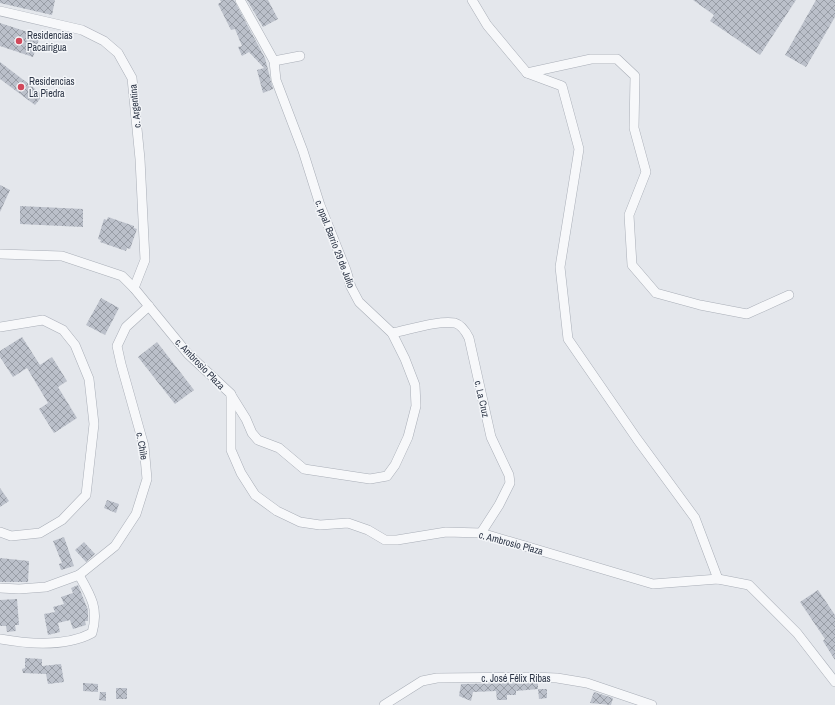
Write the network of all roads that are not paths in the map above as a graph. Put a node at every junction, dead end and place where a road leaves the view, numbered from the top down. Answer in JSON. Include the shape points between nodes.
{"nodes":[{"id":1,"x":240,"y":0,"type":"edge"},
{"id":2,"x":472,"y":0,"type":"edge"},
{"id":3,"x":0,"y":11,"type":"edge"},
{"id":4,"x":300,"y":56,"type":"dead end"},
{"id":5,"x":274,"y":61,"type":"junction"},
{"id":6,"x":527,"y":73,"type":"junction"},
{"id":7,"x":0,"y":254,"type":"edge"},
{"id":8,"x":134,"y":288,"type":"junction"},
{"id":9,"x":789,"y":295,"type":"dead end"},
{"id":10,"x":149,"y":306,"type":"junction"},
{"id":11,"x":0,"y":327,"type":"edge"},
{"id":12,"x":392,"y":333,"type":"junction"},
{"id":13,"x":231,"y":394,"type":"junction"},
{"id":14,"x":0,"y":532,"type":"edge"},
{"id":15,"x":481,"y":533,"type":"junction"},
{"id":16,"x":79,"y":575,"type":"junction"},
{"id":17,"x":718,"y":579,"type":"junction"},
{"id":18,"x":0,"y":588,"type":"edge"},
{"id":19,"x":0,"y":639,"type":"edge"},
{"id":20,"x":835,"y":682,"type":"edge"},
{"id":21,"x":384,"y":705,"type":"edge"},
{"id":22,"x":652,"y":705,"type":"edge"}],
"edges":[{"from":1,"to":5,"type":"street","name":"c. ppal. Barrio 29 de Julio"},
{"from":2,"to":6,"type":"street","via":[[487,25]]},
{"from":3,"to":8,"type":"street","name":"c. Argentina","via":[[82,30],[104,40],[118,53],[132,78],[140,159],[145,260]]},
{"from":4,"to":5,"type":"street"},
{"from":5,"to":12,"type":"street","name":"c. ppal. Barrio 29 de Julio","via":[[276,80],[351,287],[359,302]]},
{"from":6,"to":9,"type":"street","via":[[591,59],[618,59],[635,76],[634,128],[646,172],[629,215],[632,265],[656,293],[747,314]]},
{"from":6,"to":17,"type":"street","via":[[562,86],[579,149],[560,267],[568,340],[695,518]]},
{"from":7,"to":8,"type":"street","name":"c. Ambrosio Plaza","via":[[62,256],[122,276]]},
{"from":8,"to":10,"type":"street","name":"c. Ambrosio Plaza"},
{"from":10,"to":13,"type":"street","name":"c. Ambrosio Plaza","via":[[188,354]]},
{"from":10,"to":16,"type":"street","name":"c. Chile","via":[[126,327],[117,346],[144,446],[147,479],[136,514],[115,546]]},
{"from":11,"to":14,"type":"street","via":[[43,320],[63,330],[75,345],[88,379],[94,424],[86,494],[62,520],[40,533],[11,536]]},
{"from":12,"to":13,"type":"street","name":"c. ppal. Barrio 29 de Julio","via":[[415,385],[416,406],[408,437],[387,476],[370,479],[304,469],[279,448],[258,440]]},
{"from":12,"to":15,"type":"street","name":"c. La Cruz","via":[[455,323],[465,330],[469,338],[491,437],[510,482]]},
{"from":13,"to":15,"type":"street","name":"c. Ambrosio Plaza","via":[[231,450],[255,495],[277,511],[300,522],[320,525],[348,523],[385,540],[446,532]]},
{"from":15,"to":17,"type":"street","name":"c. Ambrosio Plaza","via":[[653,584]]},
{"from":16,"to":18,"type":"street","name":"c. Chile","via":[[46,587],[19,590]]},
{"from":16,"to":19,"type":"street","via":[[93,603],[96,619],[92,634],[83,638],[44,642]]},
{"from":17,"to":20,"type":"street","name":"c. Ambrosio Plaza","via":[[749,585],[797,633]]},
{"from":21,"to":22,"type":"street","name":"c. José Félix Ribas","via":[[422,681],[437,678],[533,677],[557,678],[587,684]]}]}
